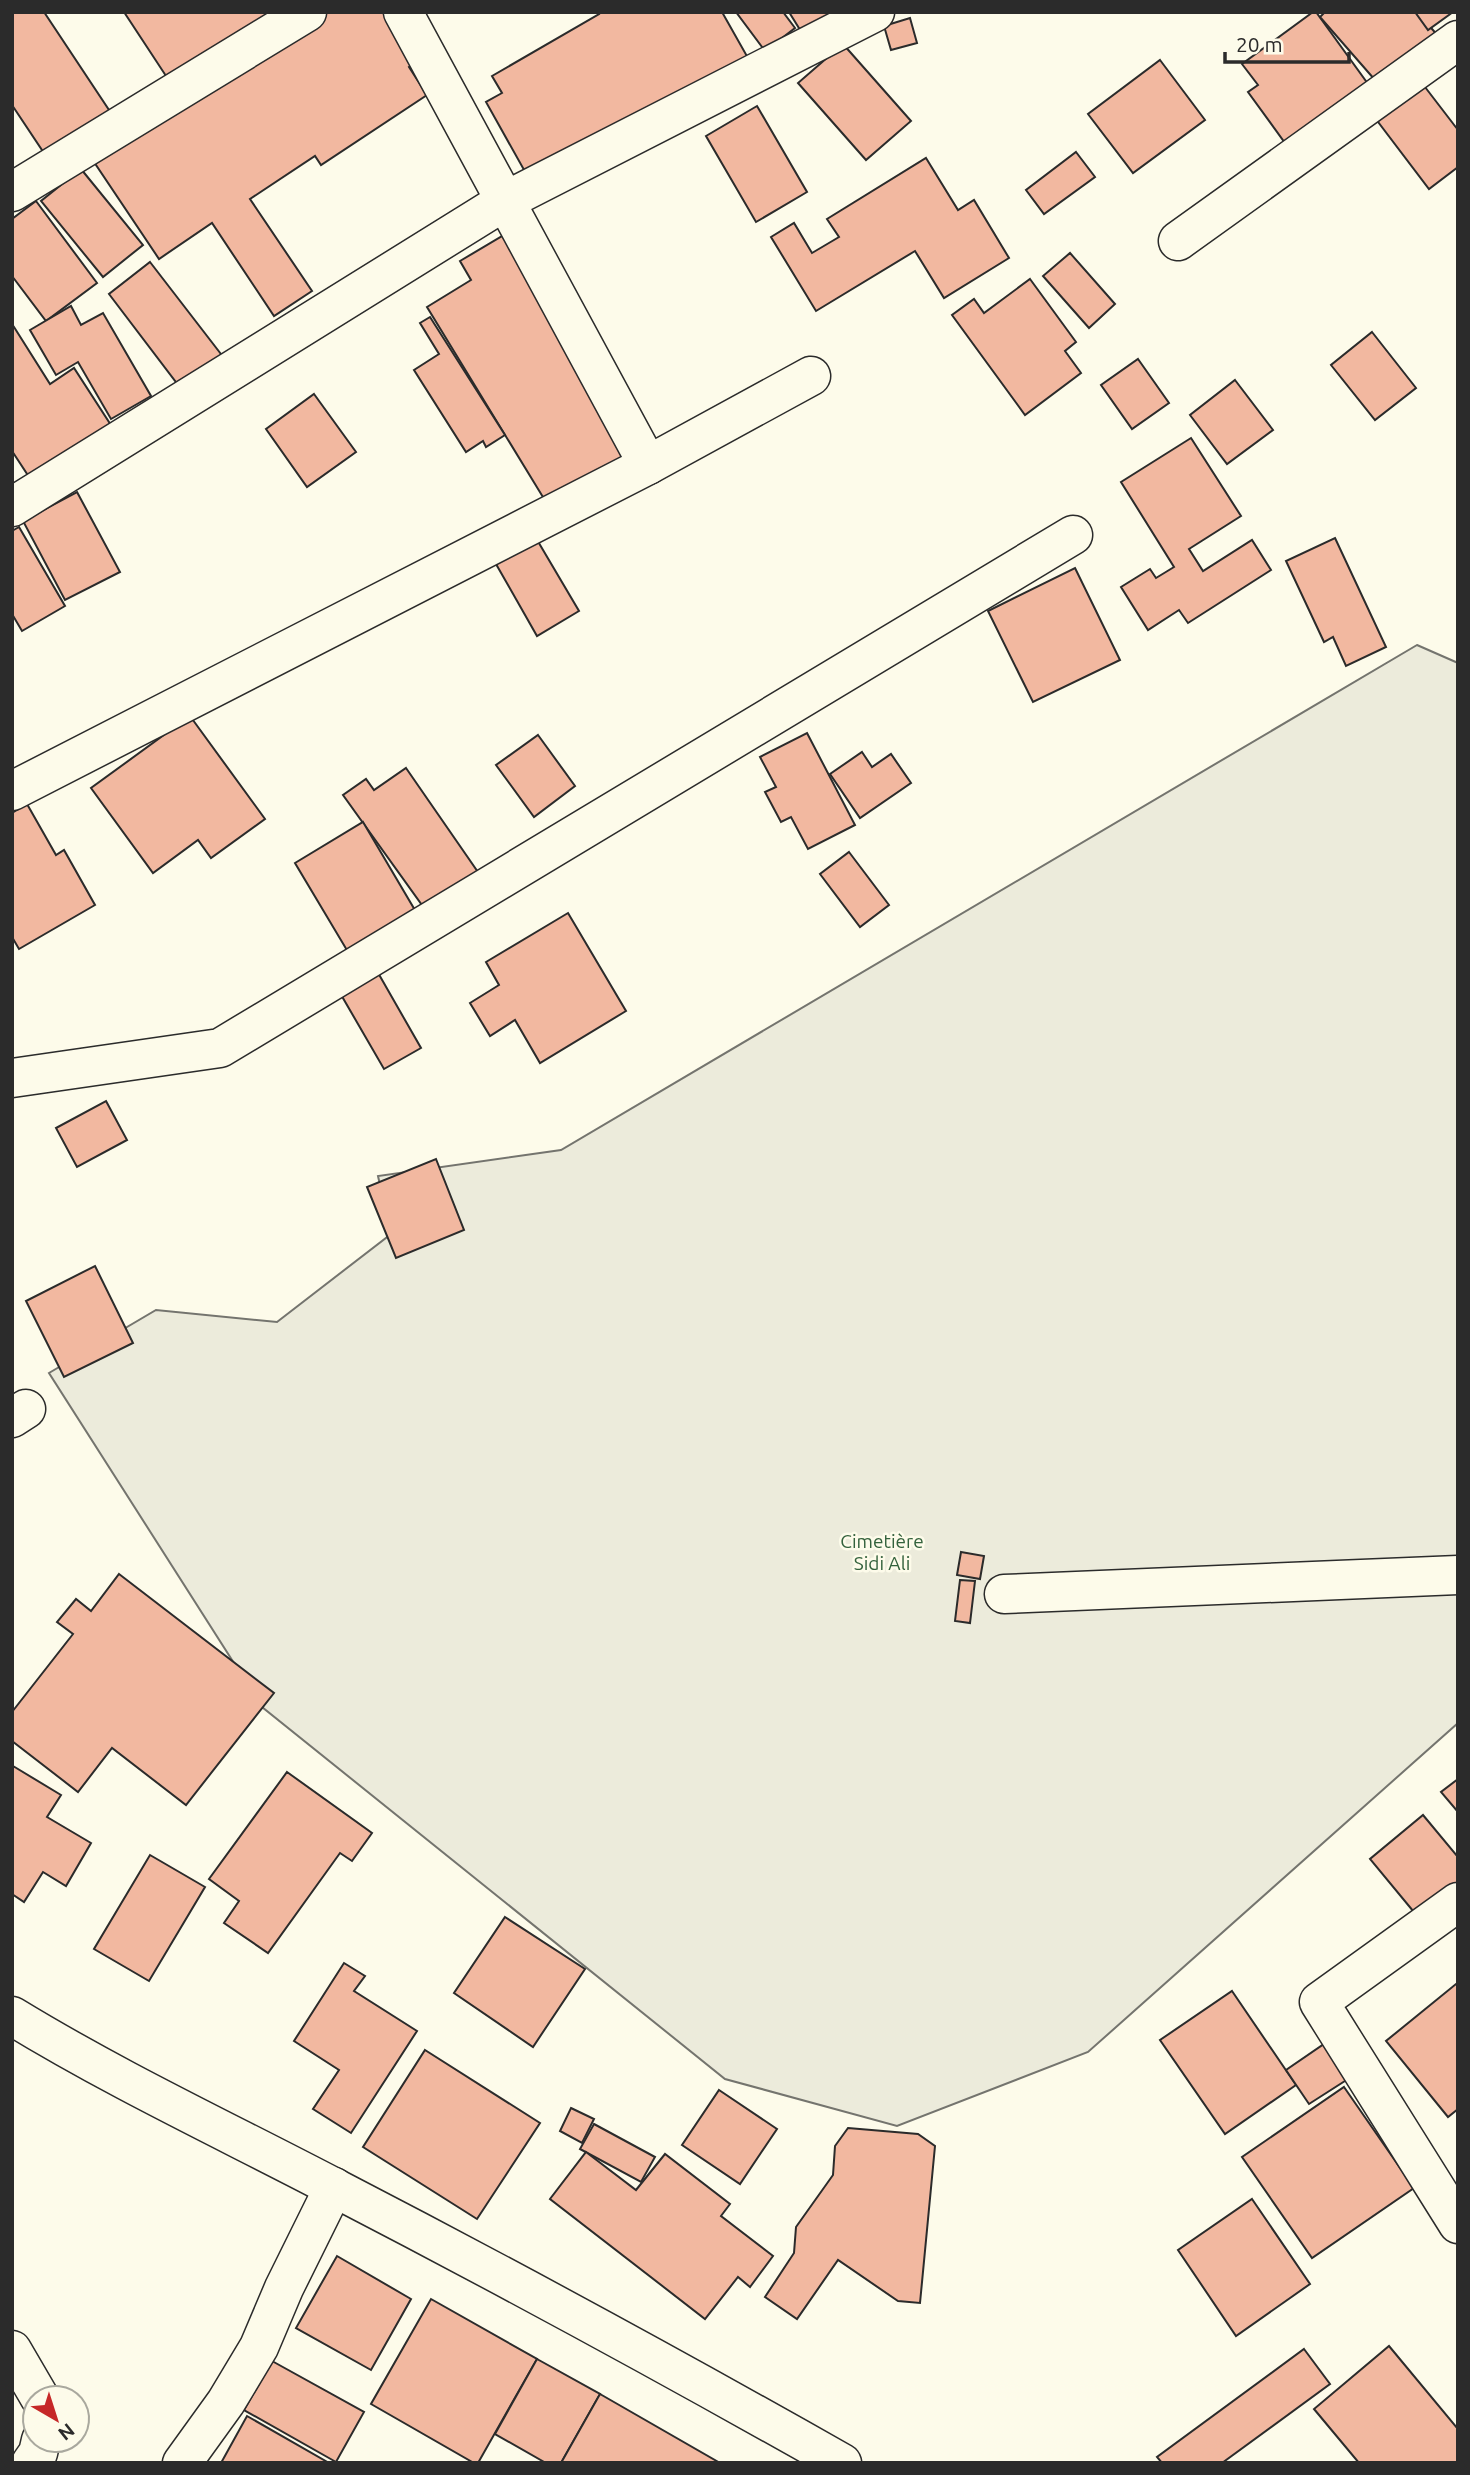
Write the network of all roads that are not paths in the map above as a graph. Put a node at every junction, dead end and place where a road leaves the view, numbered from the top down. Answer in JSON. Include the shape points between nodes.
{"nodes":[{"id":1,"x":307,"y":12,"type":"edge"},
{"id":2,"x":403,"y":12,"type":"edge"},
{"id":3,"x":875,"y":12,"type":"edge"},
{"id":4,"x":1458,"y":40,"type":"edge"},
{"id":5,"x":12,"y":192,"type":"edge"},
{"id":6,"x":505,"y":201,"type":"junction"},
{"id":7,"x":1178,"y":241,"type":"dead end"},
{"id":8,"x":811,"y":376,"type":"dead end"},
{"id":9,"x":648,"y":465,"type":"junction"},
{"id":10,"x":12,"y":507,"type":"edge"},
{"id":11,"x":1073,"y":535,"type":"dead end"},
{"id":12,"x":12,"y":791,"type":"edge"},
{"id":13,"x":12,"y":1078,"type":"edge"},
{"id":14,"x":1458,"y":1575,"type":"edge"},
{"id":15,"x":1004,"y":1594,"type":"dead end"},
{"id":16,"x":1458,"y":1902,"type":"edge"},
{"id":17,"x":12,"y":2016,"type":"edge"},
{"id":18,"x":334,"y":2188,"type":"junction"},
{"id":19,"x":1458,"y":2224,"type":"edge"},
{"id":20,"x":12,"y":2350,"type":"edge"},
{"id":21,"x":32,"y":2384,"type":"edge"},
{"id":22,"x":181,"y":2463,"type":"edge"},
{"id":23,"x":842,"y":2463,"type":"edge"}],
"edges":[{"from":1,"to":5,"type":"street"},
{"from":2,"to":6,"type":"street"},
{"from":3,"to":6,"type":"street"},
{"from":4,"to":7,"type":"street"},
{"from":6,"to":9,"type":"street"},
{"from":6,"to":10,"type":"street"},
{"from":8,"to":9,"type":"street"},
{"from":9,"to":12,"type":"street"},
{"from":11,"to":13,"type":"street","via":[[220,1048]]},
{"from":14,"to":15,"type":"street"},
{"from":16,"to":19,"type":"street","via":[[1319,2002]]},
{"from":17,"to":18,"type":"street","via":[[183,2113]]},
{"from":18,"to":22,"type":"street","via":[[258,2347],[226,2402]]},
{"from":18,"to":23,"type":"street","via":[[685,2374]]},
{"from":20,"to":21,"type":"street"}]}
